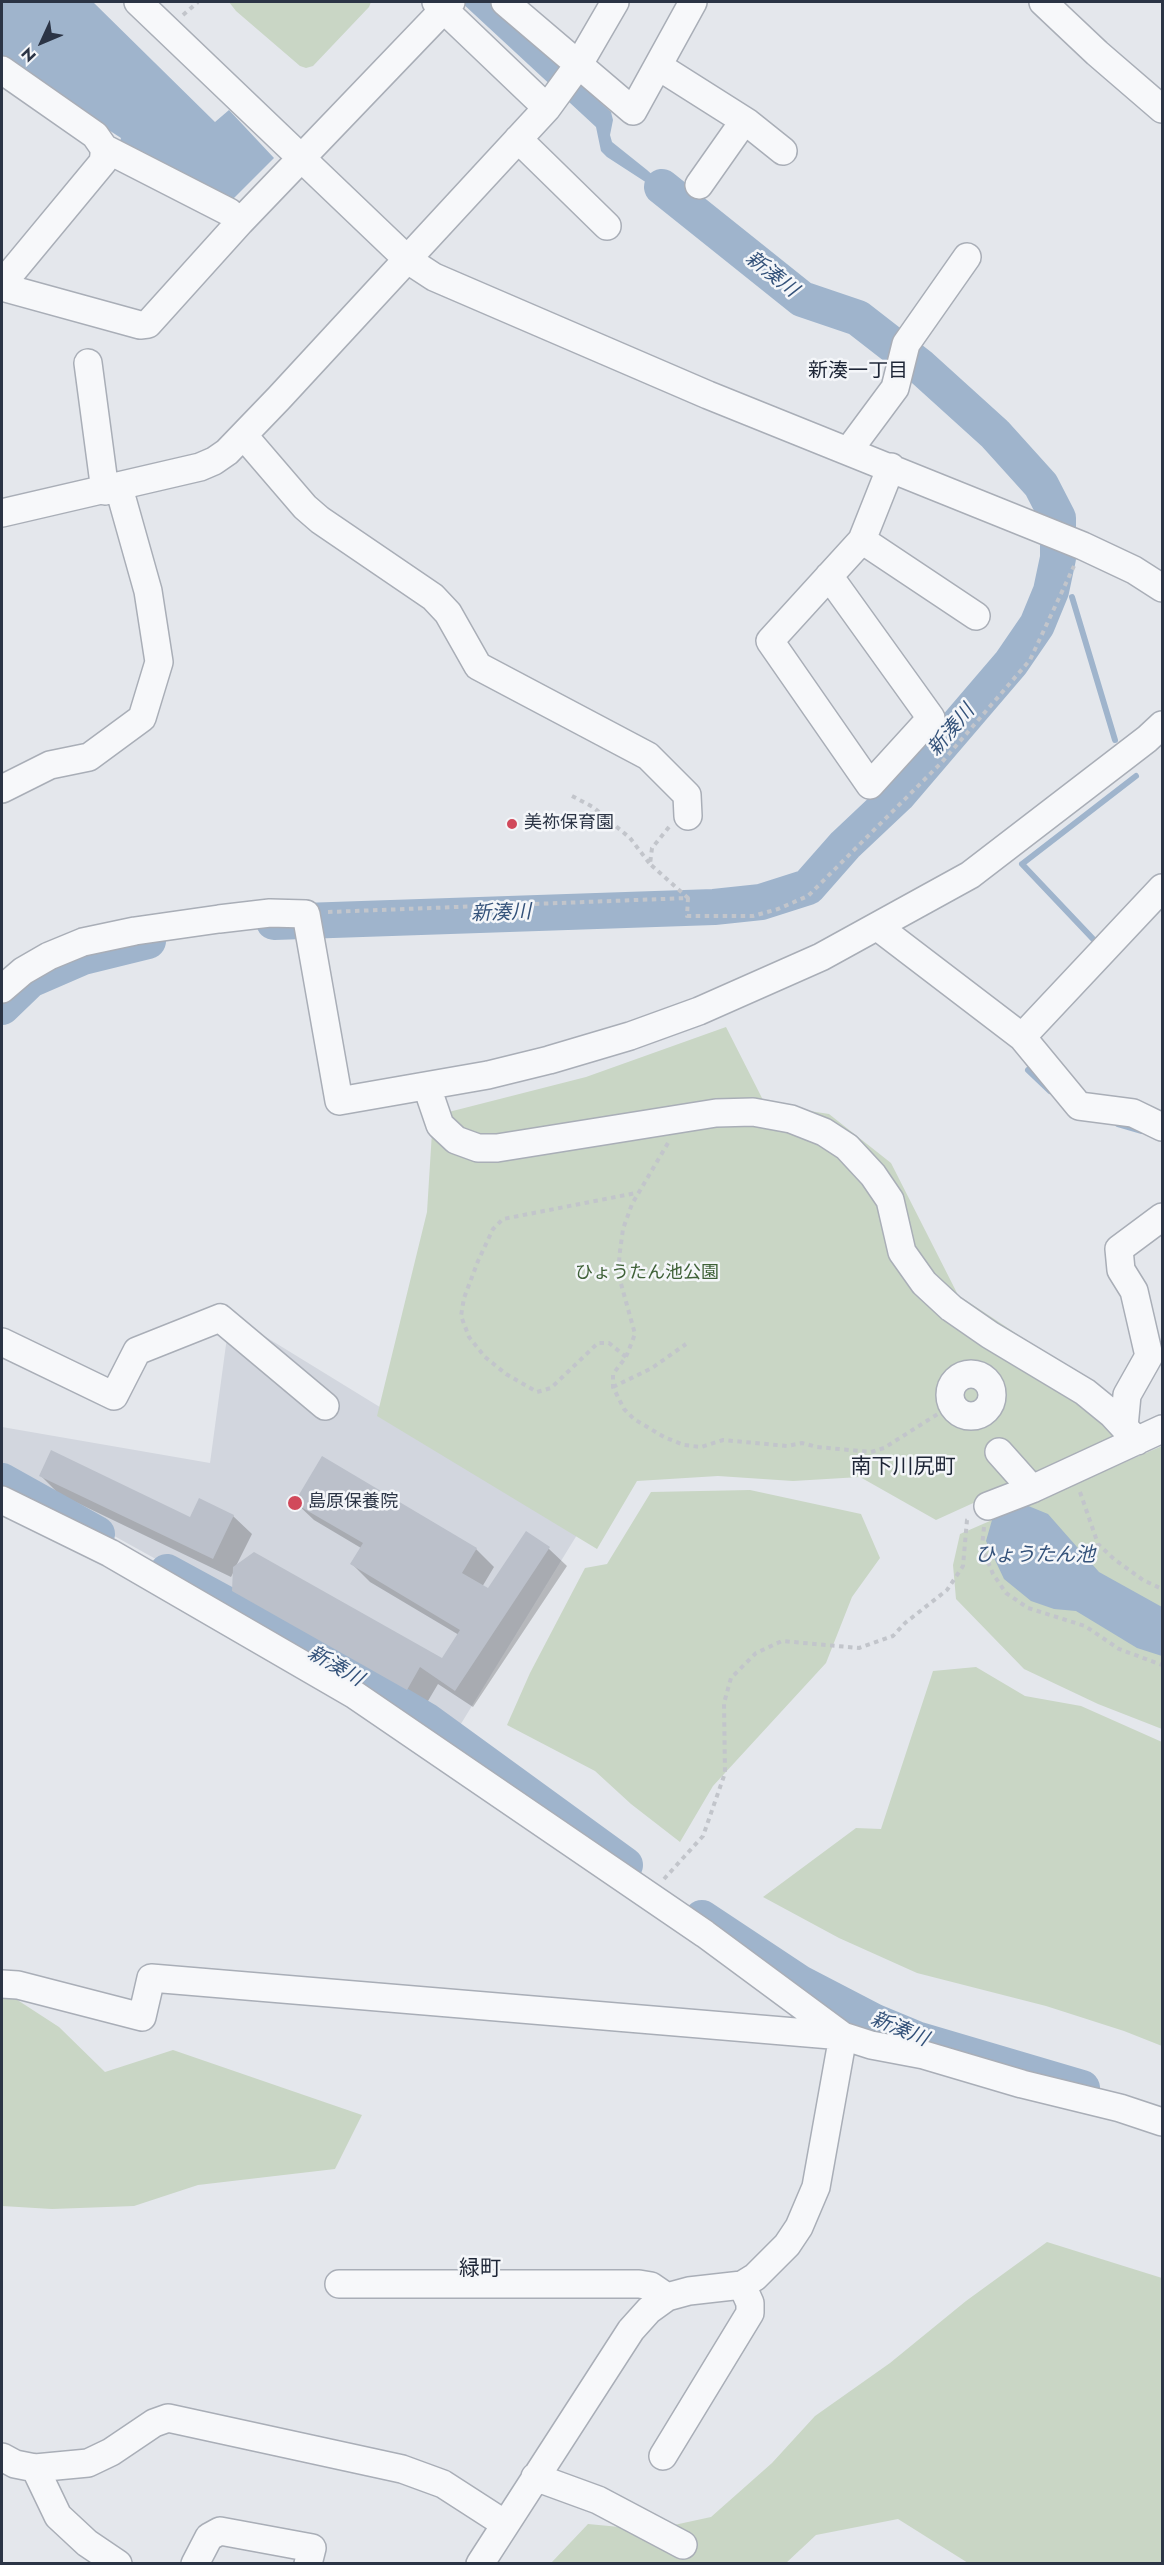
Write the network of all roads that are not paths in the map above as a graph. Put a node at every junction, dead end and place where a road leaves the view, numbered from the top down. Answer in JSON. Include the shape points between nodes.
{"nodes":[{"id":1,"x":138,"y":2,"type":"edge"},
{"id":2,"x":505,"y":2,"type":"edge"},
{"id":3,"x":615,"y":2,"type":"edge"},
{"id":4,"x":693,"y":2,"type":"edge"},
{"id":5,"x":1044,"y":2,"type":"edge"},
{"id":6,"x":445,"y":4,"type":"edge"},
{"id":7,"x":578,"y":66,"type":"junction"},
{"id":8,"x":657,"y":66,"type":"junction"},
{"id":9,"x":2,"y":70,"type":"edge"},
{"id":10,"x":550,"y":104,"type":"junction"},
{"id":11,"x":1162,"y":109,"type":"edge"},
{"id":12,"x":744,"y":121,"type":"junction"},
{"id":13,"x":518,"y":139,"type":"junction"},
{"id":14,"x":104,"y":148,"type":"junction"},
{"id":15,"x":783,"y":151,"type":"dead end"},
{"id":16,"x":302,"y":158,"type":"junction"},
{"id":17,"x":699,"y":185,"type":"dead end"},
{"id":18,"x":229,"y":212,"type":"dead end"},
{"id":19,"x":607,"y":226,"type":"dead end"},
{"id":20,"x":967,"y":257,"type":"dead end"},
{"id":21,"x":408,"y":260,"type":"junction"},
{"id":22,"x":2,"y":286,"type":"edge"},
{"id":23,"x":88,"y":363,"type":"dead end"},
{"id":24,"x":244,"y":436,"type":"junction"},
{"id":25,"x":849,"y":450,"type":"junction"},
{"id":26,"x":891,"y":467,"type":"junction"},
{"id":27,"x":112,"y":489,"type":"junction"},
{"id":28,"x":2,"y":513,"type":"edge"},
{"id":29,"x":862,"y":540,"type":"junction"},
{"id":30,"x":829,"y":576,"type":"junction"},
{"id":31,"x":1162,"y":588,"type":"edge"},
{"id":32,"x":976,"y":616,"type":"dead end"},
{"id":33,"x":1162,"y":724,"type":"edge"},
{"id":34,"x":2,"y":789,"type":"edge"},
{"id":35,"x":688,"y":816,"type":"road end"},
{"id":36,"x":1162,"y":888,"type":"edge"},
{"id":37,"x":878,"y":927,"type":"junction"},
{"id":38,"x":2,"y":989,"type":"edge"},
{"id":39,"x":1022,"y":1037,"type":"junction"},
{"id":40,"x":427,"y":1087,"type":"junction"},
{"id":41,"x":1162,"y":1127,"type":"edge"},
{"id":42,"x":1162,"y":1217,"type":"edge"},
{"id":43,"x":2,"y":1342,"type":"edge"},
{"id":44,"x":325,"y":1406,"type":"dead end"},
{"id":45,"x":1162,"y":1429,"type":"edge"},
{"id":46,"x":1131,"y":1434,"type":"junction"},
{"id":47,"x":999,"y":1452,"type":"dead end"},
{"id":48,"x":1032,"y":1489,"type":"junction"},
{"id":49,"x":2,"y":1500,"type":"edge"},
{"id":50,"x":988,"y":1506,"type":"road end"},
{"id":51,"x":2,"y":1984,"type":"edge"},
{"id":52,"x":843,"y":2036,"type":"junction"},
{"id":53,"x":1162,"y":2122,"type":"edge"},
{"id":54,"x":339,"y":2284,"type":"dead end"},
{"id":55,"x":742,"y":2285,"type":"junction"},
{"id":56,"x":668,"y":2297,"type":"junction"},
{"id":57,"x":663,"y":2456,"type":"dead end"},
{"id":58,"x":2,"y":2457,"type":"edge"},
{"id":59,"x":35,"y":2468,"type":"junction"},
{"id":60,"x":535,"y":2477,"type":"junction"},
{"id":61,"x":505,"y":2524,"type":"junction"},
{"id":62,"x":683,"y":2545,"type":"dead end"},
{"id":63,"x":118,"y":2564,"type":"edge"},
{"id":64,"x":195,"y":2564,"type":"edge"},
{"id":65,"x":308,"y":2564,"type":"edge"},
{"id":66,"x":480,"y":2564,"type":"edge"}],
"edges":[{"from":1,"to":16,"type":"street"},
{"from":2,"to":7,"type":"street"},
{"from":3,"to":7,"type":"street"},
{"from":4,"to":8,"type":"street"},
{"from":5,"to":11,"type":"street"},
{"from":6,"to":10,"type":"street"},
{"from":6,"to":16,"type":"street"},
{"from":7,"to":8,"type":"street","via":[[633,111]]},
{"from":7,"to":10,"type":"street"},
{"from":8,"to":12,"type":"street"},
{"from":9,"to":14,"type":"street","via":[[95,135]]},
{"from":10,"to":13,"type":"street"},
{"from":12,"to":15,"type":"street"},
{"from":12,"to":17,"type":"street"},
{"from":13,"to":19,"type":"street"},
{"from":13,"to":21,"type":"street"},
{"from":14,"to":18,"type":"street"},
{"from":14,"to":22,"type":"street","via":[[103,162]]},
{"from":16,"to":21,"type":"street"},
{"from":16,"to":22,"type":"street","via":[[148,324]]},
{"from":20,"to":25,"type":"street","via":[[904,354],[896,388]]},
{"from":21,"to":24,"type":"street"},
{"from":21,"to":25,"type":"street","via":[[434,277],[708,395]]},
{"from":23,"to":27,"type":"street"},
{"from":24,"to":27,"type":"street","via":[[201,467]]},
{"from":24,"to":35,"type":"street","via":[[320,520],[433,597],[448,613],[478,666],[648,756],[687,795]]},
{"from":25,"to":26,"type":"street"},
{"from":26,"to":29,"type":"street"},
{"from":26,"to":31,"type":"street","via":[[1058,536],[1134,570]]},
{"from":27,"to":28,"type":"street"},
{"from":27,"to":34,"type":"street","via":[[148,591],[159,662],[142,718],[89,757],[50,765]]},
{"from":29,"to":30,"type":"street"},
{"from":29,"to":32,"type":"street"},
{"from":30,"to":30,"type":"street","via":[[770,641],[870,785],[931,718]]},
{"from":33,"to":37,"type":"street","via":[[970,875]]},
{"from":36,"to":39,"type":"street"},
{"from":37,"to":39,"type":"street"},
{"from":37,"to":40,"type":"street","via":[[699,1011],[630,1036],[549,1060]]},
{"from":38,"to":40,"type":"street","via":[[40,961],[83,942],[270,913],[307,919],[339,1101]]},
{"from":39,"to":41,"type":"street","via":[[1079,1106],[1133,1113]]},
{"from":40,"to":46,"type":"street","via":[[435,1114],[447,1134],[478,1148],[716,1113],[753,1112],[791,1119],[824,1132],[847,1147],[890,1200],[902,1252],[924,1283],[990,1335],[1085,1392]]},
{"from":42,"to":46,"type":"street","via":[[1119,1249],[1121,1270],[1134,1291],[1149,1356],[1127,1395]]},
{"from":43,"to":44,"type":"street","via":[[114,1396],[137,1351],[220,1318]]},
{"from":45,"to":46,"type":"street"},
{"from":46,"to":48,"type":"street","via":[[1073,1470]]},
{"from":47,"to":48,"type":"street"},
{"from":48,"to":50,"type":"street"},
{"from":49,"to":52,"type":"street","via":[[110,1552],[355,1695],[705,1934]]},
{"from":51,"to":52,"type":"street","via":[[142,2017],[151,1978]]},
{"from":52,"to":53,"type":"street"},
{"from":52,"to":55,"type":"street","via":[[816,2187],[787,2245]]},
{"from":54,"to":56,"type":"street","via":[[639,2284],[651,2286]]},
{"from":55,"to":56,"type":"street"},
{"from":55,"to":57,"type":"street","via":[[750,2313]]},
{"from":56,"to":60,"type":"street","via":[[631,2330]]},
{"from":58,"to":59,"type":"street"},
{"from":59,"to":61,"type":"street","via":[[88,2463],[168,2418],[402,2469],[443,2484]]},
{"from":59,"to":63,"type":"street","via":[[58,2517]]},
{"from":60,"to":61,"type":"street"},
{"from":60,"to":62,"type":"street","via":[[598,2500]]},
{"from":61,"to":66,"type":"street"},
{"from":64,"to":65,"type":"street","via":[[208,2537],[220,2531],[312,2548]]}]}
